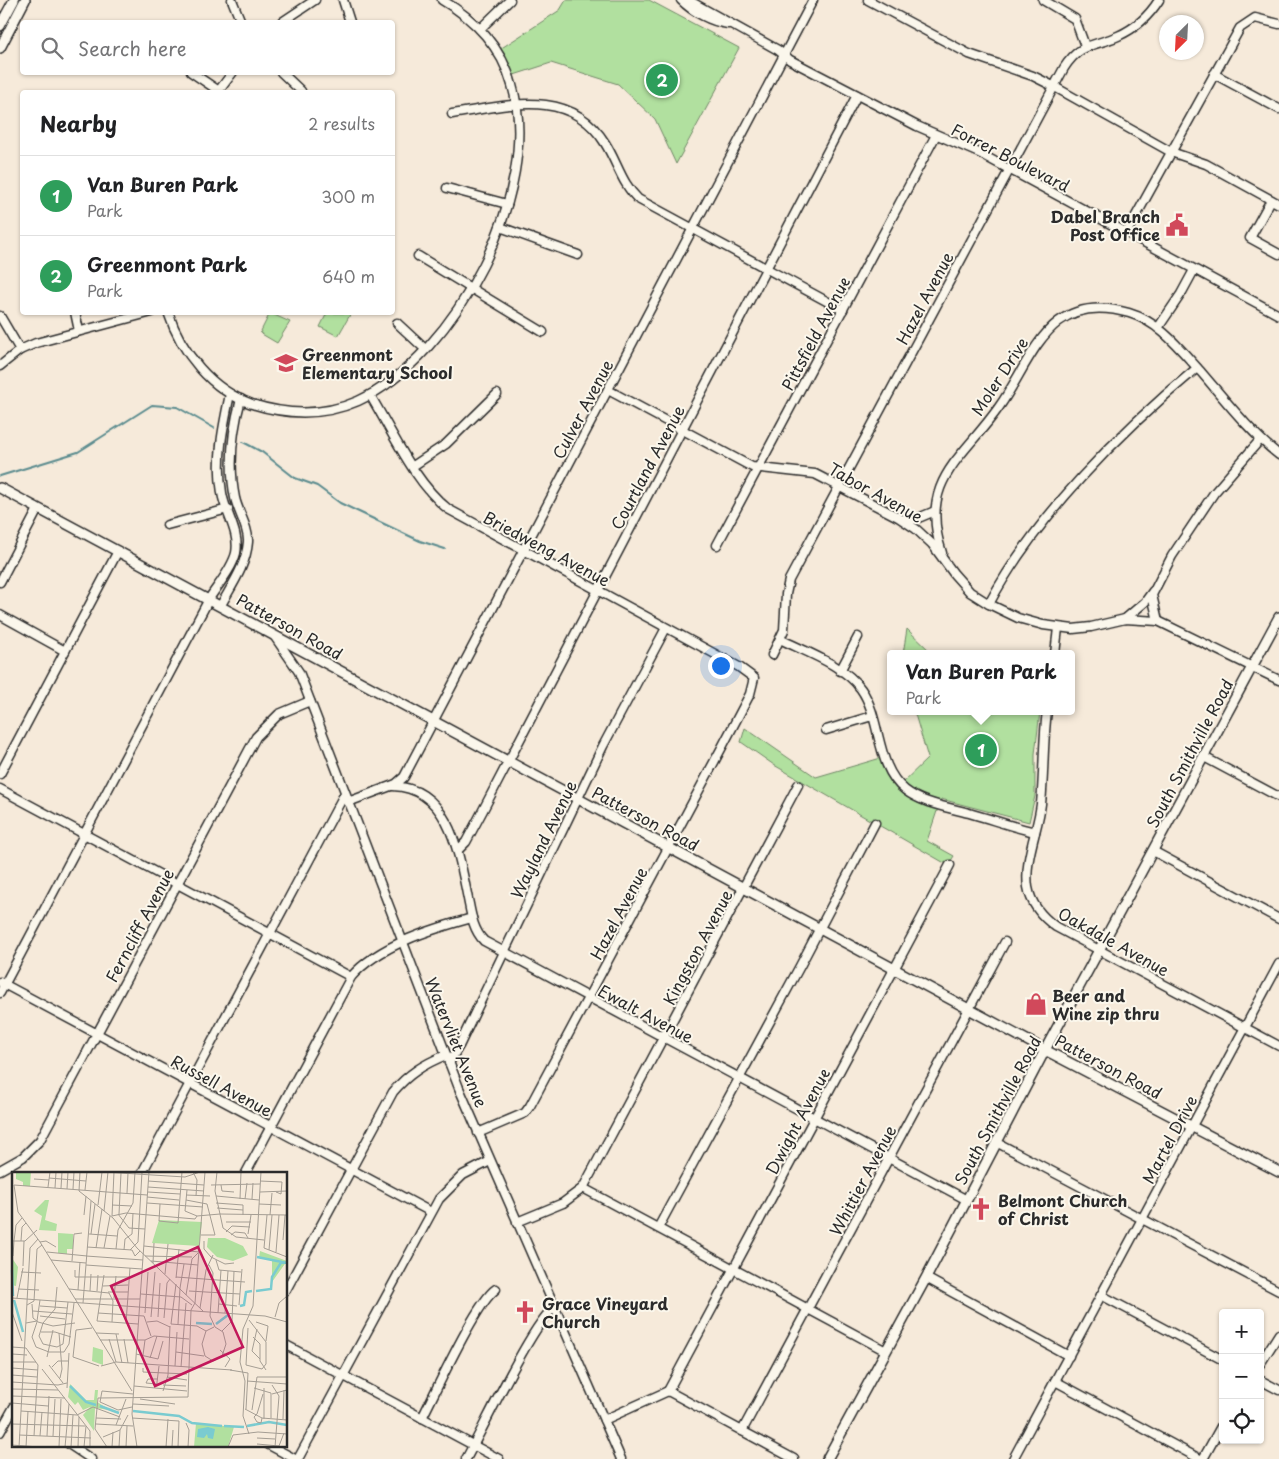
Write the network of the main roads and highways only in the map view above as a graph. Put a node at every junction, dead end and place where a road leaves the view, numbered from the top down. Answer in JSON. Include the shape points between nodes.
{"nodes":[{"id":1,"x":14,"y":0,"type":"edge"},
{"id":2,"x":25,"y":0,"type":"edge"},
{"id":3,"x":0,"y":26,"type":"edge"},
{"id":4,"x":0,"y":48,"type":"edge"},
{"id":5,"x":0,"y":488,"type":"edge"},
{"id":6,"x":1279,"y":617,"type":"edge"},
{"id":7,"x":1045,"y":1050,"type":"junction"},
{"id":8,"x":1279,"y":1172,"type":"edge"},
{"id":9,"x":827,"y":1459,"type":"edge"}],
"edges":[{"from":1,"to":3,"type":"main road"},
{"from":2,"to":4,"type":"main road"},
{"from":5,"to":7,"type":"main road","name":"Patterson Road"},
{"from":6,"to":7,"type":"main road","name":"South Smithville Road"},
{"from":7,"to":8,"type":"main road","name":"Patterson Road"},
{"from":7,"to":9,"type":"main road","name":"South Smithville Road"}]}
